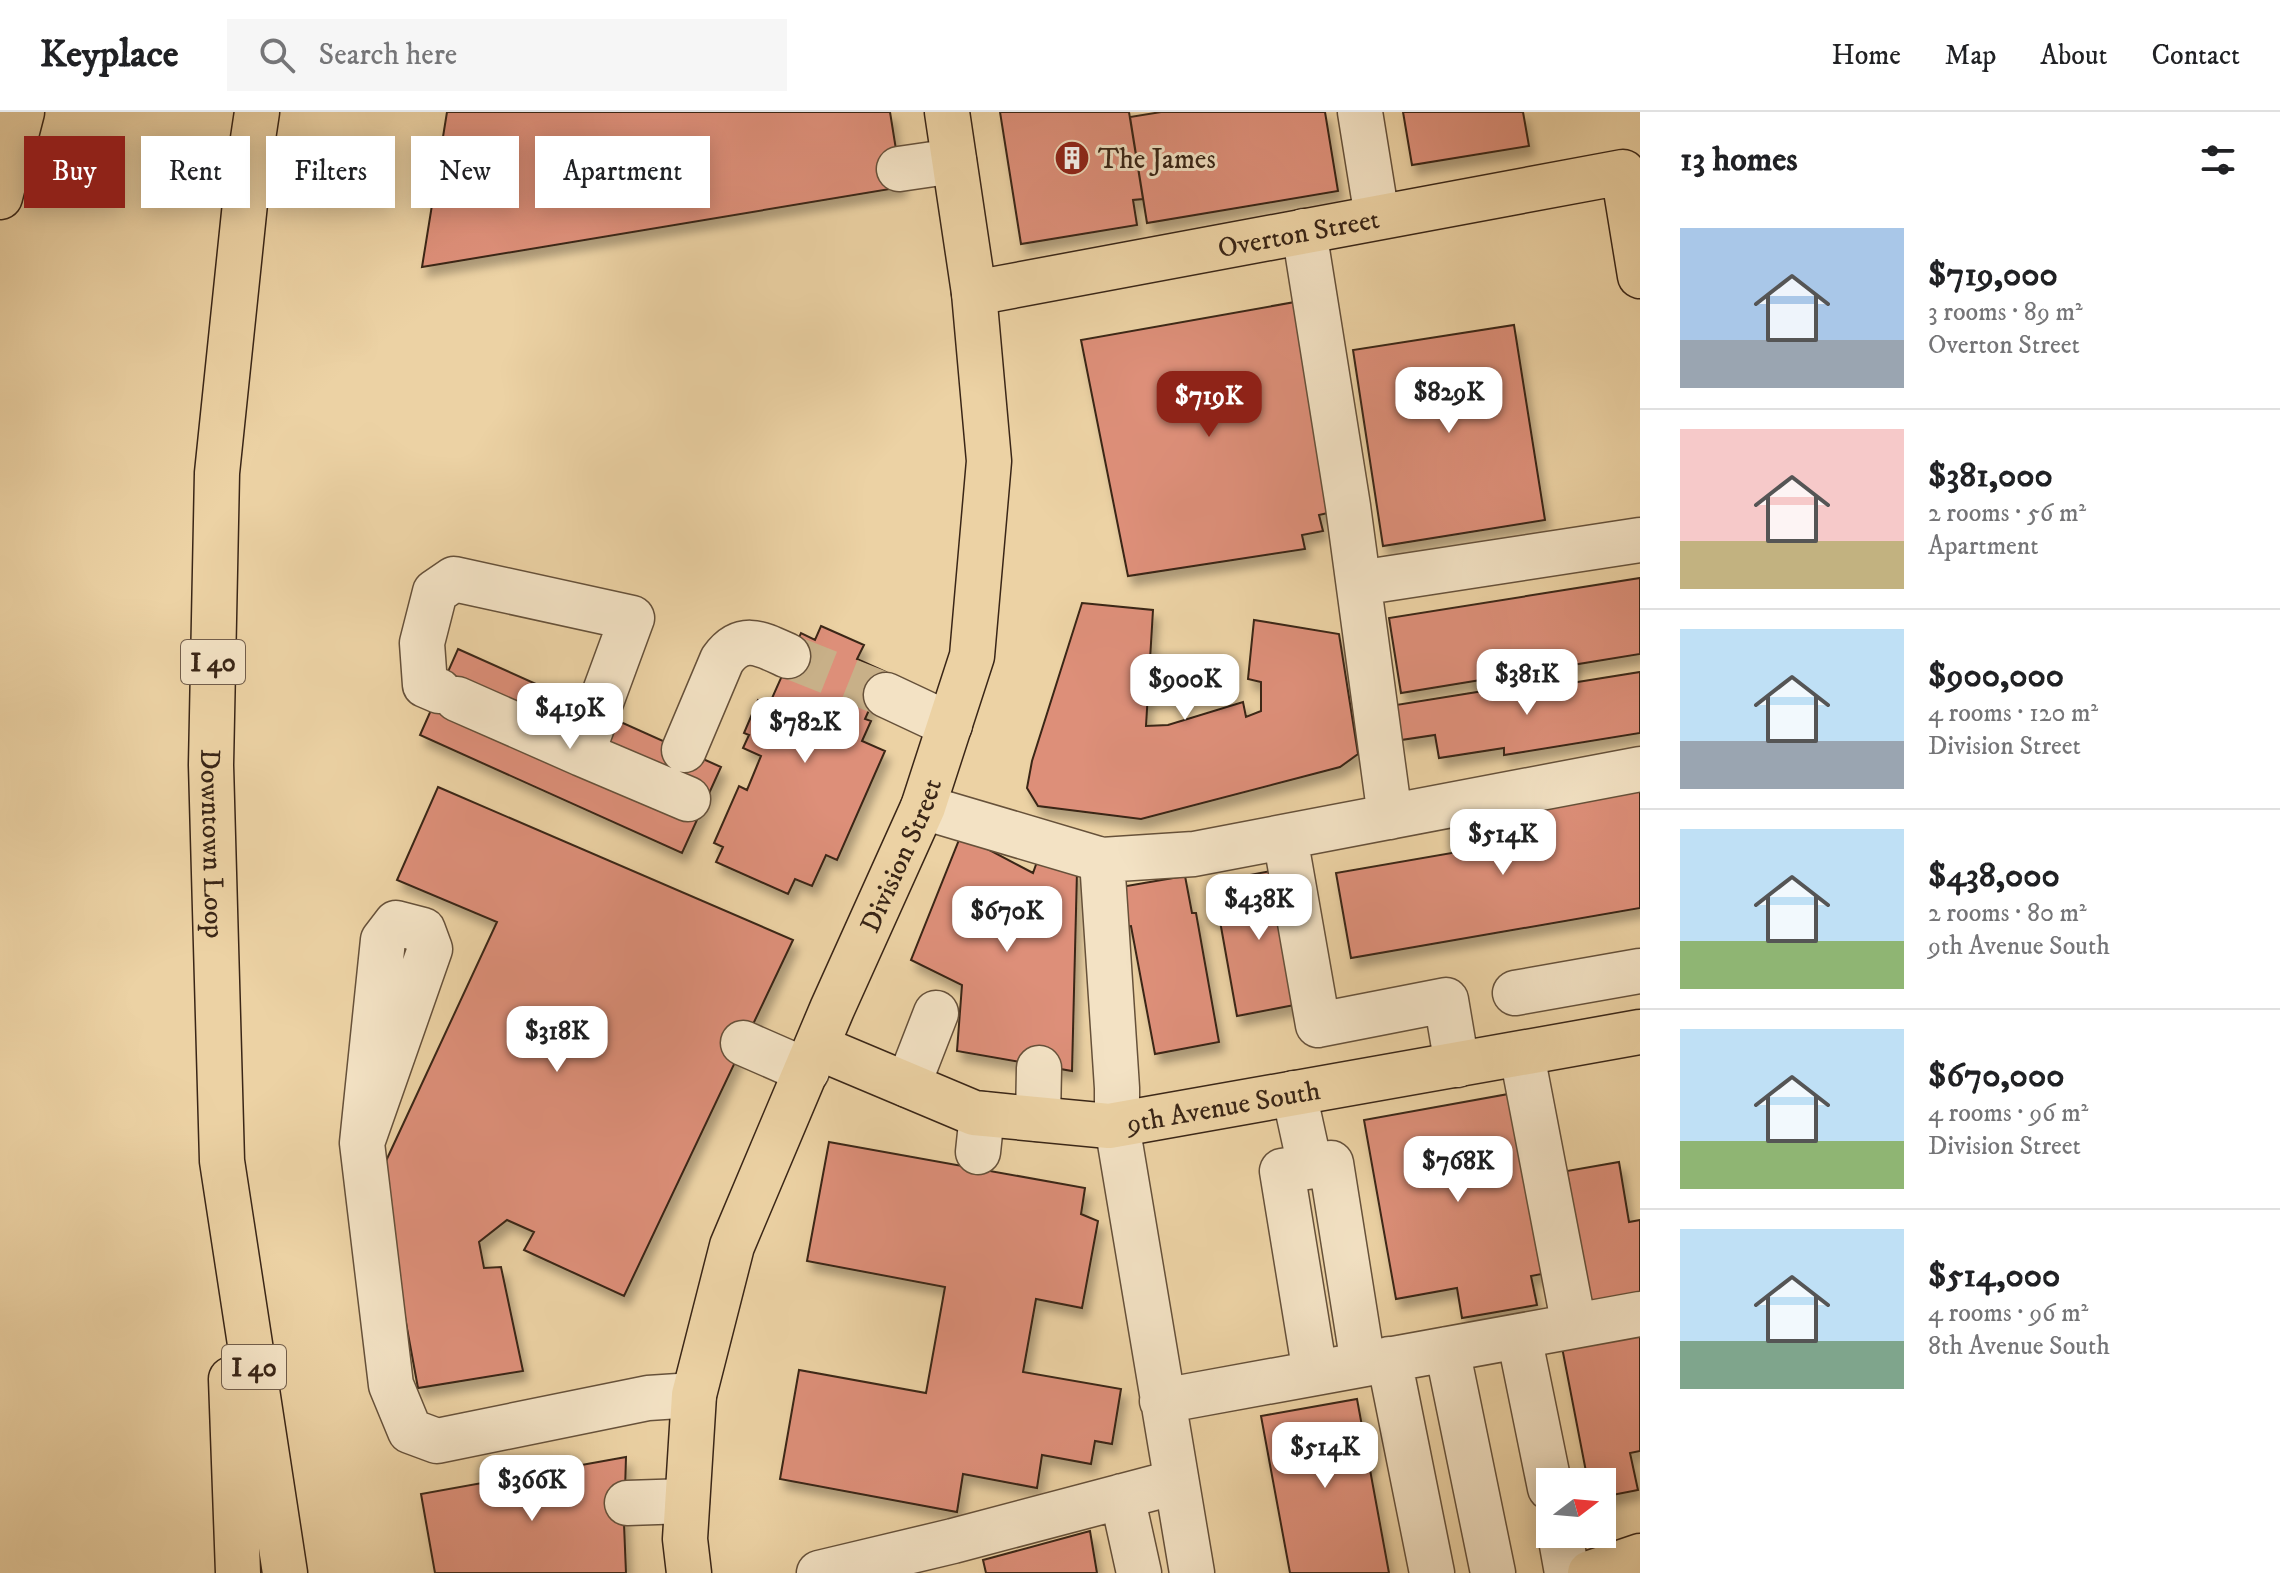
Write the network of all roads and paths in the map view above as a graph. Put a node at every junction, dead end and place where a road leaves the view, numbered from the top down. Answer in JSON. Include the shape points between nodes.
{"nodes":[{"id":1,"x":22,"y":112,"type":"edge"},
{"id":2,"x":257,"y":112,"type":"edge"},
{"id":3,"x":947,"y":112,"type":"edge"},
{"id":4,"x":1360,"y":112,"type":"edge"},
{"id":5,"x":954,"y":161,"type":"junction"},
{"id":6,"x":899,"y":169,"type":"dead end"},
{"id":7,"x":0,"y":197,"type":"edge"},
{"id":8,"x":1377,"y":217,"type":"junction"},
{"id":9,"x":1304,"y":231,"type":"junction"},
{"id":10,"x":1640,"y":276,"type":"edge"},
{"id":11,"x":974,"y":293,"type":"junction"},
{"id":12,"x":1640,"y":540,"type":"edge"},
{"id":13,"x":1359,"y":583,"type":"junction"},
{"id":14,"x":788,"y":656,"type":"tunnel mouth"},
{"id":15,"x":886,"y":695,"type":"tunnel mouth"},
{"id":16,"x":950,"y":725,"type":"junction"},
{"id":17,"x":684,"y":750,"type":"dead end"},
{"id":18,"x":582,"y":754,"type":"junction"},
{"id":19,"x":1640,"y":769,"type":"edge"},
{"id":20,"x":688,"y":799,"type":"dead end"},
{"id":21,"x":923,"y":807,"type":"junction"},
{"id":22,"x":1390,"y":817,"type":"junction"},
{"id":23,"x":1285,"y":837,"type":"junction"},
{"id":24,"x":1102,"y":860,"type":"junction"},
{"id":25,"x":1640,"y":971,"type":"edge"},
{"id":26,"x":1583,"y":981,"type":"junction"},
{"id":27,"x":1515,"y":993,"type":"dead end"},
{"id":28,"x":936,"y":1013,"type":"dead end"},
{"id":29,"x":1640,"y":1032,"type":"edge"},
{"id":30,"x":1595,"y":1040,"type":"junction"},
{"id":31,"x":743,"y":1043,"type":"dead end"},
{"id":32,"x":1522,"y":1055,"type":"junction"},
{"id":33,"x":812,"y":1059,"type":"junction"},
{"id":34,"x":1457,"y":1065,"type":"junction"},
{"id":35,"x":1039,"y":1068,"type":"dead end"},
{"id":36,"x":908,"y":1085,"type":"junction"},
{"id":37,"x":1294,"y":1093,"type":"junction"},
{"id":38,"x":1038,"y":1119,"type":"junction"},
{"id":39,"x":1117,"y":1125,"type":"junction"},
{"id":40,"x":362,"y":1143,"type":"dead end"},
{"id":41,"x":222,"y":1161,"type":"junction"},
{"id":42,"x":1310,"y":1166,"type":"junction"},
{"id":43,"x":1640,"y":1314,"type":"edge"},
{"id":44,"x":1574,"y":1326,"type":"junction"},
{"id":45,"x":1519,"y":1336,"type":"junction"},
{"id":46,"x":1447,"y":1349,"type":"junction"},
{"id":47,"x":1376,"y":1362,"type":"junction"},
{"id":48,"x":1315,"y":1373,"type":"junction"},
{"id":49,"x":694,"y":1395,"type":"junction"},
{"id":50,"x":1162,"y":1401,"type":"junction"},
{"id":51,"x":1546,"y":1468,"type":"edge"},
{"id":52,"x":687,"y":1501,"type":"junction"},
{"id":53,"x":1180,"y":1502,"type":"junction"},
{"id":54,"x":627,"y":1503,"type":"dead end"},
{"id":55,"x":1131,"y":1535,"type":"edge"},
{"id":56,"x":1563,"y":1548,"type":"edge"},
{"id":57,"x":1640,"y":1556,"type":"edge"},
{"id":58,"x":956,"y":1557,"type":"edge"},
{"id":59,"x":238,"y":1573,"type":"edge"},
{"id":60,"x":285,"y":1573,"type":"edge"},
{"id":61,"x":689,"y":1573,"type":"edge"},
{"id":62,"x":819,"y":1573,"type":"edge"},
{"id":63,"x":1192,"y":1573,"type":"edge"},
{"id":64,"x":1432,"y":1573,"type":"edge"},
{"id":65,"x":1493,"y":1573,"type":"edge"},
{"id":66,"x":1567,"y":1573,"type":"edge"},
{"id":67,"x":1590,"y":1573,"type":"edge"}],
"edges":[{"from":1,"to":7,"type":"main road"},
{"from":2,"to":41,"type":"main road","name":"Downtown Loop","number":"I 40","via":[[217,473],[211,765]]},
{"from":3,"to":5,"type":"main road","name":"Division Street"},
{"from":4,"to":8,"type":"street"},
{"from":5,"to":6,"type":"street"},
{"from":5,"to":11,"type":"main road","name":"Division Street"},
{"from":8,"to":9,"type":"main road","name":"Overton Street"},
{"from":8,"to":10,"type":"main road","name":"Overton Street","via":[[1623,172]]},
{"from":9,"to":11,"type":"main road","name":"Overton Street"},
{"from":9,"to":13,"type":"street"},
{"from":11,"to":16,"type":"main road","name":"Division Street","via":[[989,461],[972,656]]},
{"from":12,"to":13,"type":"street"},
{"from":13,"to":22,"type":"street"},
{"from":14,"to":17,"type":"street","via":[[762,644],[730,649]]},
{"from":15,"to":16,"type":"street"},
{"from":16,"to":21,"type":"main road","name":"Division Street"},
{"from":18,"to":18,"type":"street","via":[[632,618],[454,579],[435,592],[422,643],[425,685]]},
{"from":18,"to":20,"type":"street"},
{"from":19,"to":22,"type":"street"},
{"from":21,"to":24,"type":"street"},
{"from":21,"to":33,"type":"main road","name":"Division Street"},
{"from":22,"to":23,"type":"street"},
{"from":23,"to":24,"type":"street","via":[[1194,854]]},
{"from":23,"to":34,"type":"street","via":[[1318,1025],[1446,1000]]},
{"from":24,"to":39,"type":"street"},
{"from":25,"to":26,"type":"street"},
{"from":26,"to":27,"type":"street"},
{"from":26,"to":30,"type":"street"},
{"from":28,"to":36,"type":"street"},
{"from":29,"to":30,"type":"main road","name":"9th Avenue South"},
{"from":30,"to":32,"type":"main road","name":"9th Avenue South"},
{"from":31,"to":33,"type":"street"},
{"from":32,"to":34,"type":"main road","name":"9th Avenue South"},
{"from":32,"to":44,"type":"street"},
{"from":33,"to":36,"type":"main road","name":"9th Avenue South"},
{"from":33,"to":49,"type":"main road","name":"Division Street","via":[[732,1246]]},
{"from":34,"to":37,"type":"main road","name":"9th Avenue South"},
{"from":35,"to":38,"type":"street"},
{"from":36,"to":38,"type":"main road","name":"9th Avenue South","via":[[974,1113],[980,1133]]},
{"from":37,"to":39,"type":"main road","name":"9th Avenue South"},
{"from":37,"to":42,"type":"street"},
{"from":38,"to":39,"type":"main road","name":"9th Avenue South"},
{"from":39,"to":50,"type":"street"},
{"from":40,"to":49,"type":"street","via":[[391,1385],[410,1431],[437,1441],[648,1398]]},
{"from":41,"to":59,"type":"main road"},
{"from":41,"to":60,"type":"main road","name":"Downtown Loop","number":"I 40"},
{"from":42,"to":47,"type":"street","via":[[1331,1163]]},
{"from":42,"to":48,"type":"street","via":[[1282,1171]]},
{"from":43,"to":44,"type":"street"},
{"from":44,"to":45,"type":"street"},
{"from":45,"to":46,"type":"street"},
{"from":45,"to":51,"type":"street"},
{"from":46,"to":47,"type":"street"},
{"from":46,"to":65,"type":"street"},
{"from":47,"to":48,"type":"street"},
{"from":47,"to":64,"type":"street"},
{"from":48,"to":50,"type":"street"},
{"from":49,"to":52,"type":"main road","name":"Division Street"},
{"from":50,"to":53,"type":"street"},
{"from":52,"to":54,"type":"street"},
{"from":52,"to":61,"type":"main road","name":"Division Street"},
{"from":53,"to":55,"type":"street"},
{"from":53,"to":63,"type":"street"},
{"from":55,"to":58,"type":"street"},
{"from":56,"to":66,"type":"street"},
{"from":57,"to":67,"type":"main road"},
{"from":58,"to":62,"type":"street"}]}
